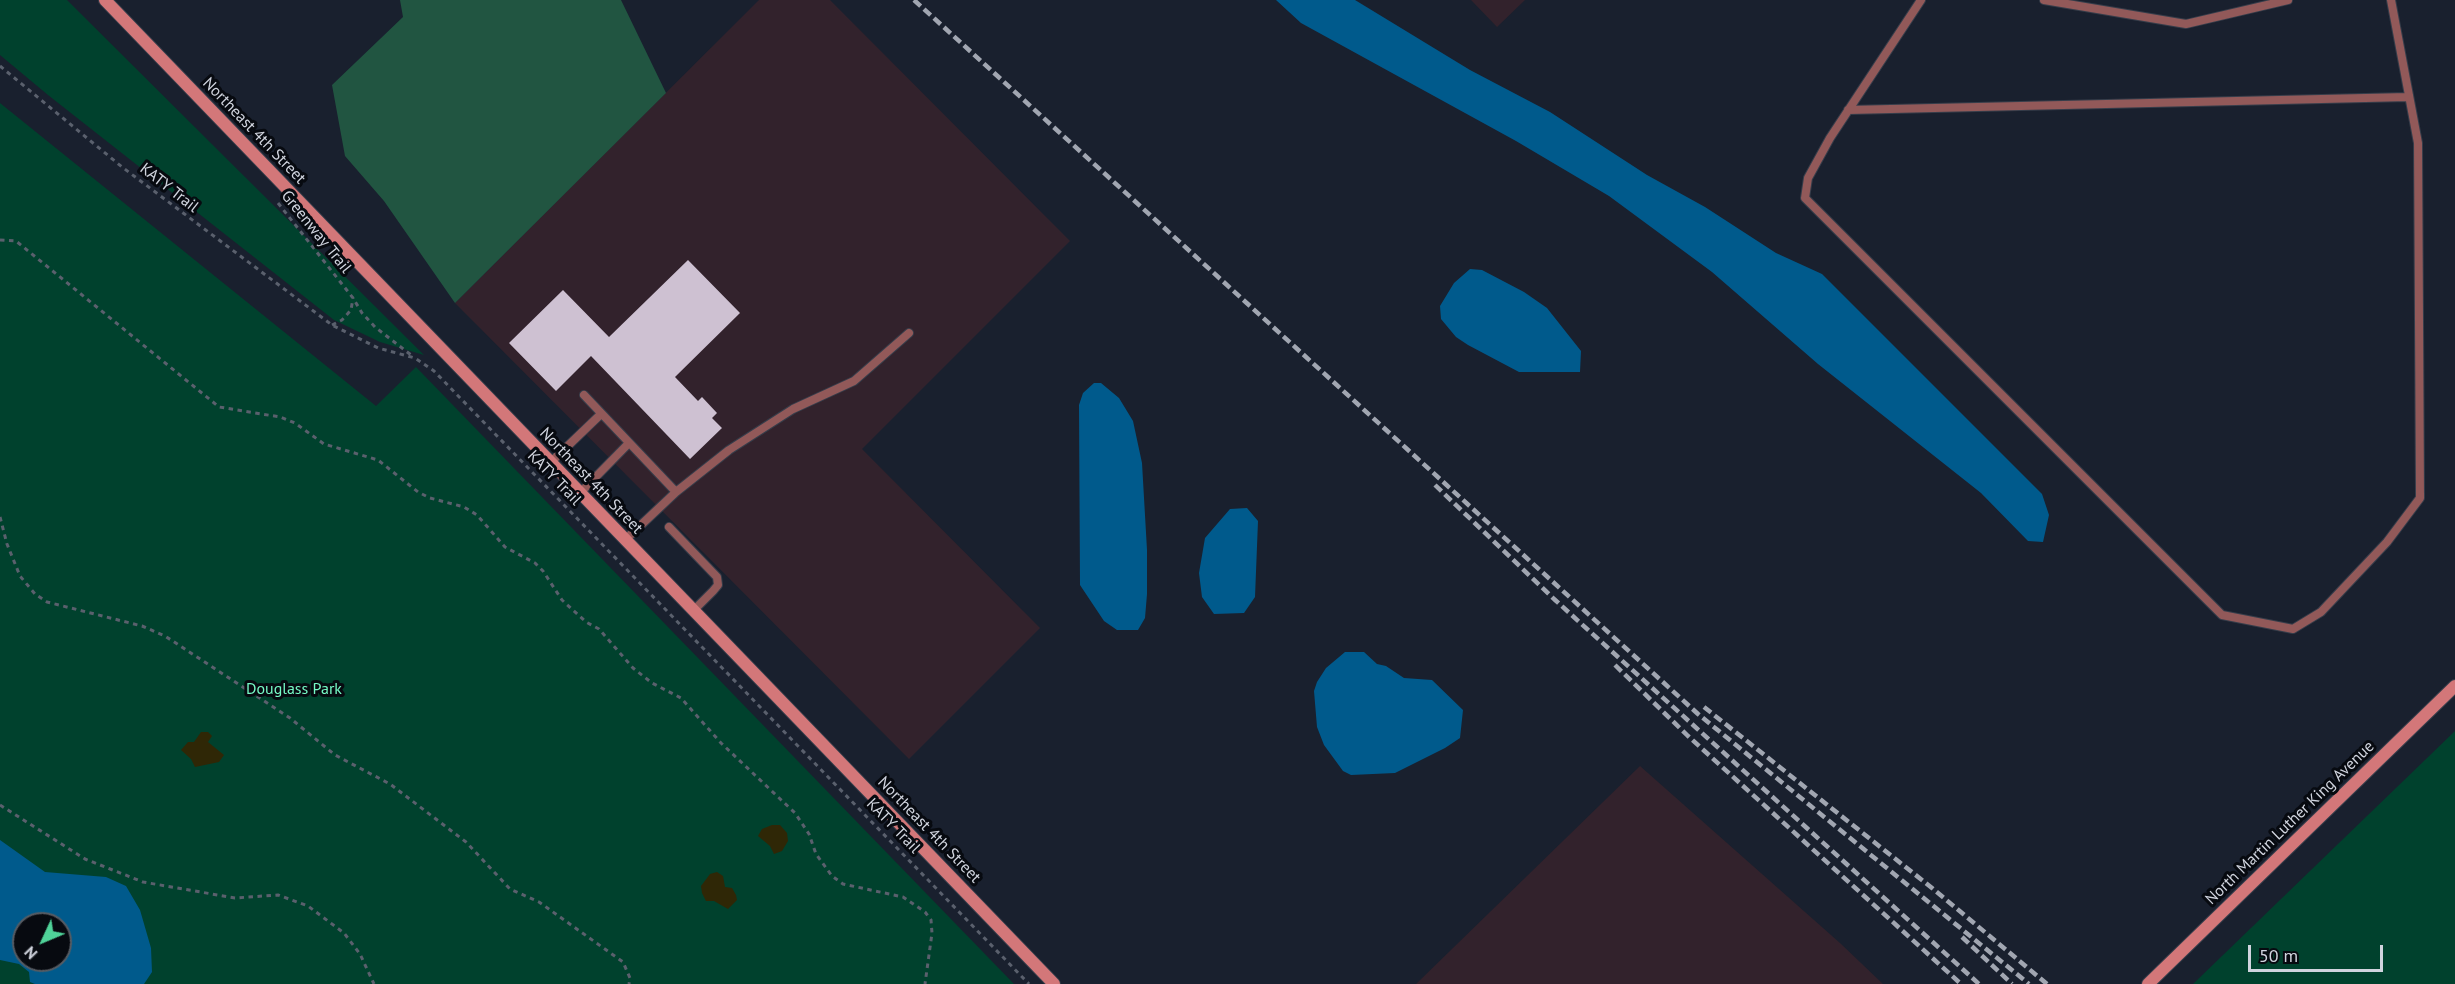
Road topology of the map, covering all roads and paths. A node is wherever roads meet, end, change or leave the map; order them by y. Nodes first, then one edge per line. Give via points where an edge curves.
1 (105, 0) edge
2 (1921, 0) edge
3 (2044, 0) edge
4 (2288, 0) edge
5 (2391, 0) edge
6 (0, 66) edge
7 (2408, 97) junction
8 (1848, 110) junction
9 (272, 196) dead end
10 (0, 240) edge
11 (353, 297) junction
12 (332, 325) junction
13 (909, 333) dead end
14 (415, 358) junction
15 (584, 395) dead end
16 (601, 414) junction
17 (629, 443) junction
18 (550, 463) junction
19 (676, 492) junction
20 (580, 493) junction
21 (0, 518) edge
22 (669, 527) dead end
23 (625, 540) junction
24 (693, 611) junction
25 (2455, 686) edge
26 (0, 805) edge
27 (374, 984) edge
28 (629, 984) edge
29 (925, 984) edge
30 (1029, 984) edge
31 (1054, 984) edge
32 (2148, 984) edge

1 - 18 street, Northeast 4th Street
2 - 8 lane
3 - 4 lane via 2186,24
5 - 7 lane
6 - 12 path, KATY Trail via 122,167
7 - 8 lane
7 - 8 lane via 2418,143 2420,498 2387,542 2321,612 2293,629 2222,615 1805,198 1808,178
9 - 11 path, Greenway Trail
10 - 29 path via 16,241 219,407 295,423 324,444 378,460 418,492 477,515 505,546 535,563 567,606 599,629 633,668 681,698 795,813 832,876 843,884 903,897 925,912 931,920 932,933
11 - 12 path, Greenway Trail via 351,310
11 - 14 path, Greenway Trail via 375,327
12 - 14 path, KATY Trail via 378,348
13 - 19 lane via 854,381 793,409 729,450
14 - 30 path, KATY Trail via 450,388
15 - 16 lane
16 - 17 lane
16 - 18 lane
17 - 19 lane
17 - 20 lane
18 - 20 street, Northeast 4th Street
19 - 23 lane
20 - 23 street, Northeast 4th Street
21 - 28 path via 20,576 35,594 47,602 142,626 165,636 280,712 335,755 390,784 481,856 510,890 539,902 623,962
22 - 24 lane via 717,578 714,591
23 - 24 street, Northeast 4th Street
24 - 31 street, Northeast 4th Street
25 - 32 street, North Martin Luther King Avenue
26 - 27 path via 85,859 143,882 235,898 278,895 308,906 344,933 360,954

